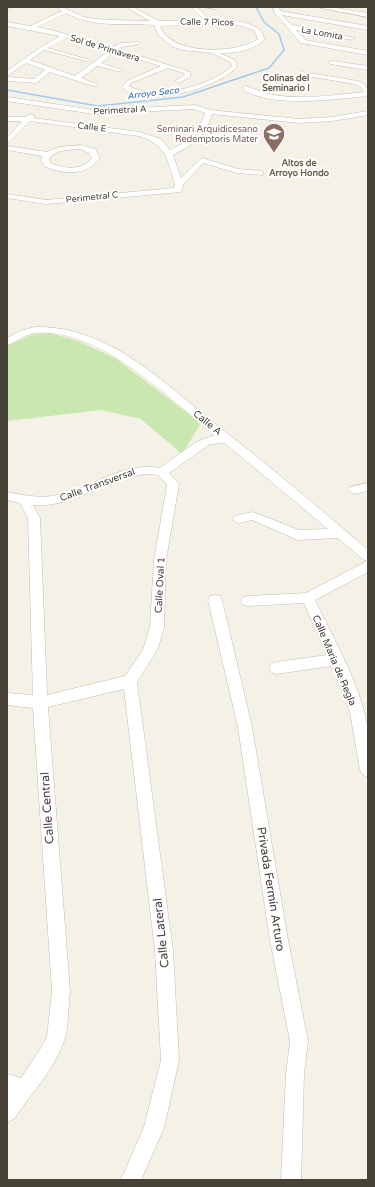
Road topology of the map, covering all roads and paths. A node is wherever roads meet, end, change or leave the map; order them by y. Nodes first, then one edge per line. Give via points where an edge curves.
1 (10, 7) edge
2 (60, 7) edge
3 (129, 7) edge
4 (194, 7) edge
5 (205, 7) edge
6 (216, 7) edge
7 (319, 7) edge
8 (7, 8) edge
9 (277, 10) edge
10 (66, 11) junction
11 (368, 15) edge
12 (208, 21) junction
13 (158, 23) junction
14 (7, 24) edge
15 (21, 26) junction
16 (291, 27) junction
17 (31, 28) junction
18 (368, 28) edge
19 (15, 31) dead end
20 (66, 36) junction
21 (352, 38) dead end
22 (137, 43) dead end
23 (205, 47) junction
24 (43, 48) junction
25 (106, 48) junction
26 (113, 51) junction
27 (368, 53) edge
28 (26, 61) junction
29 (88, 61) junction
30 (332, 63) dead end
31 (97, 64) junction
32 (168, 66) junction
33 (368, 68) edge
34 (49, 69) junction
35 (71, 71) junction
36 (120, 71) dead end
37 (7, 74) edge
38 (302, 74) dead end
39 (77, 78) junction
40 (7, 79) edge
41 (178, 81) dead end
42 (95, 85) dead end
43 (244, 88) dead end
44 (368, 94) edge
45 (7, 99) edge
46 (42, 104) junction
47 (209, 112) junction
48 (368, 113) edge
49 (7, 119) edge
50 (28, 119) junction
51 (7, 142) edge
52 (7, 148) edge
53 (48, 154) junction
54 (169, 154) junction
55 (238, 170) junction
56 (260, 173) dead end
57 (226, 177) dead end
58 (178, 187) junction
59 (7, 196) edge
60 (7, 342) edge
61 (228, 439) junction
62 (162, 472) junction
63 (368, 487) edge
64 (354, 490) dead end
65 (7, 496) edge
66 (52, 500) junction
67 (25, 501) junction
68 (34, 518) junction
69 (239, 520) dead end
70 (341, 533) junction
71 (368, 556) edge
72 (368, 566) edge
73 (308, 598) junction
74 (215, 600) dead end
75 (248, 601) dead end
76 (336, 660) junction
77 (276, 668) dead end
78 (130, 681) junction
79 (7, 699) edge
80 (40, 702) junction
81 (368, 770) edge
82 (15, 1086) edge
83 (7, 1112) edge
84 (131, 1180) edge
85 (291, 1180) edge

1 - 8 street
2 - 10 street, Calle 7 Picos
3 - 13 street
4 - 12 street
5 - 6 street
7 - 11 street
9 - 16 street
9 - 18 street
10 - 13 street, Calle 7 Picos via 90,20
10 - 17 street
12 - 13 street, Calle 7 Picos
12 - 23 street, Calle 7 Picos via 246,24 256,29 261,36 257,43 246,48
13 - 23 street via 160,34 175,45 183,48
14 - 15 street, Sol de Primavera
15 - 17 street, Sol de Primavera
15 - 19 street
16 - 21 street, La Lomita
16 - 27 street via 303,42
17 - 20 street, Sol de Primavera
20 - 24 street
20 - 25 street, Sol de Primavera
22 - 26 street via 121,44
23 - 32 street via 233,61 233,70 225,77 196,88 175,92 139,94 127,89 126,85 129,82
24 - 28 street
24 - 29 street
25 - 26 street, Sol de Primavera
25 - 29 street
26 - 31 street
26 - 32 street, Sol de Primavera
28 - 34 street
28 - 37 street
29 - 35 street
30 - 33 street
31 - 36 street
31 - 39 street
32 - 41 street, Sol de Primavera via 187,72 188,76
34 - 35 street
34 - 40 street via 36,81
35 - 39 street
38 - 44 street via 356,82 362,85
39 - 42 street
43 - 44 street via 279,98 308,99
45 - 46 street, Perimetral A
46 - 47 street, Perimetral A via 94,112 187,106
46 - 50 street
47 - 48 street, Perimetral A via 299,121
47 - 54 street via 199,137
49 - 50 street, Calle E
50 - 51 street
50 - 54 street, Calle E via 140,134 153,138
52 - 53 street
53 - 53 street via 59,148 81,147 92,151 96,158 86,167 63,170 47,164 45,160
54 - 58 street
55 - 56 street
55 - 57 street
55 - 58 street via 202,160
58 - 59 street, Perimetral C via 46,202
60 - 61 street, Calle A via 26,332 39,330 67,334 102,346 126,360
61 - 62 street via 212,439 204,443
61 - 70 street, Calle A
62 - 66 street, Calle Transversal via 142,468
62 - 78 street, Calle Oval 1 via 173,484 159,568 156,635 150,650
63 - 64 street
65 - 67 street, Calle Transversal
66 - 67 street, Calle Transversal
66 - 68 street
67 - 68 street
68 - 80 street, Calle Central
69 - 70 street via 253,516 302,536
70 - 71 street, Calle A
72 - 73 street
73 - 75 street
73 - 76 street, Calle María de Regla
74 - 85 street, Privada Fermín Arturo via 245,728 279,940 299,1041 295,1074
76 - 77 street
76 - 81 street, Calle María de Regla via 357,712
78 - 80 street
78 - 84 street, Calle Lateral via 164,951 170,1060 154,1128
79 - 80 street
80 - 82 street, Calle Central via 61,992 55,1039 36,1072
82 - 83 street, Calle Central

